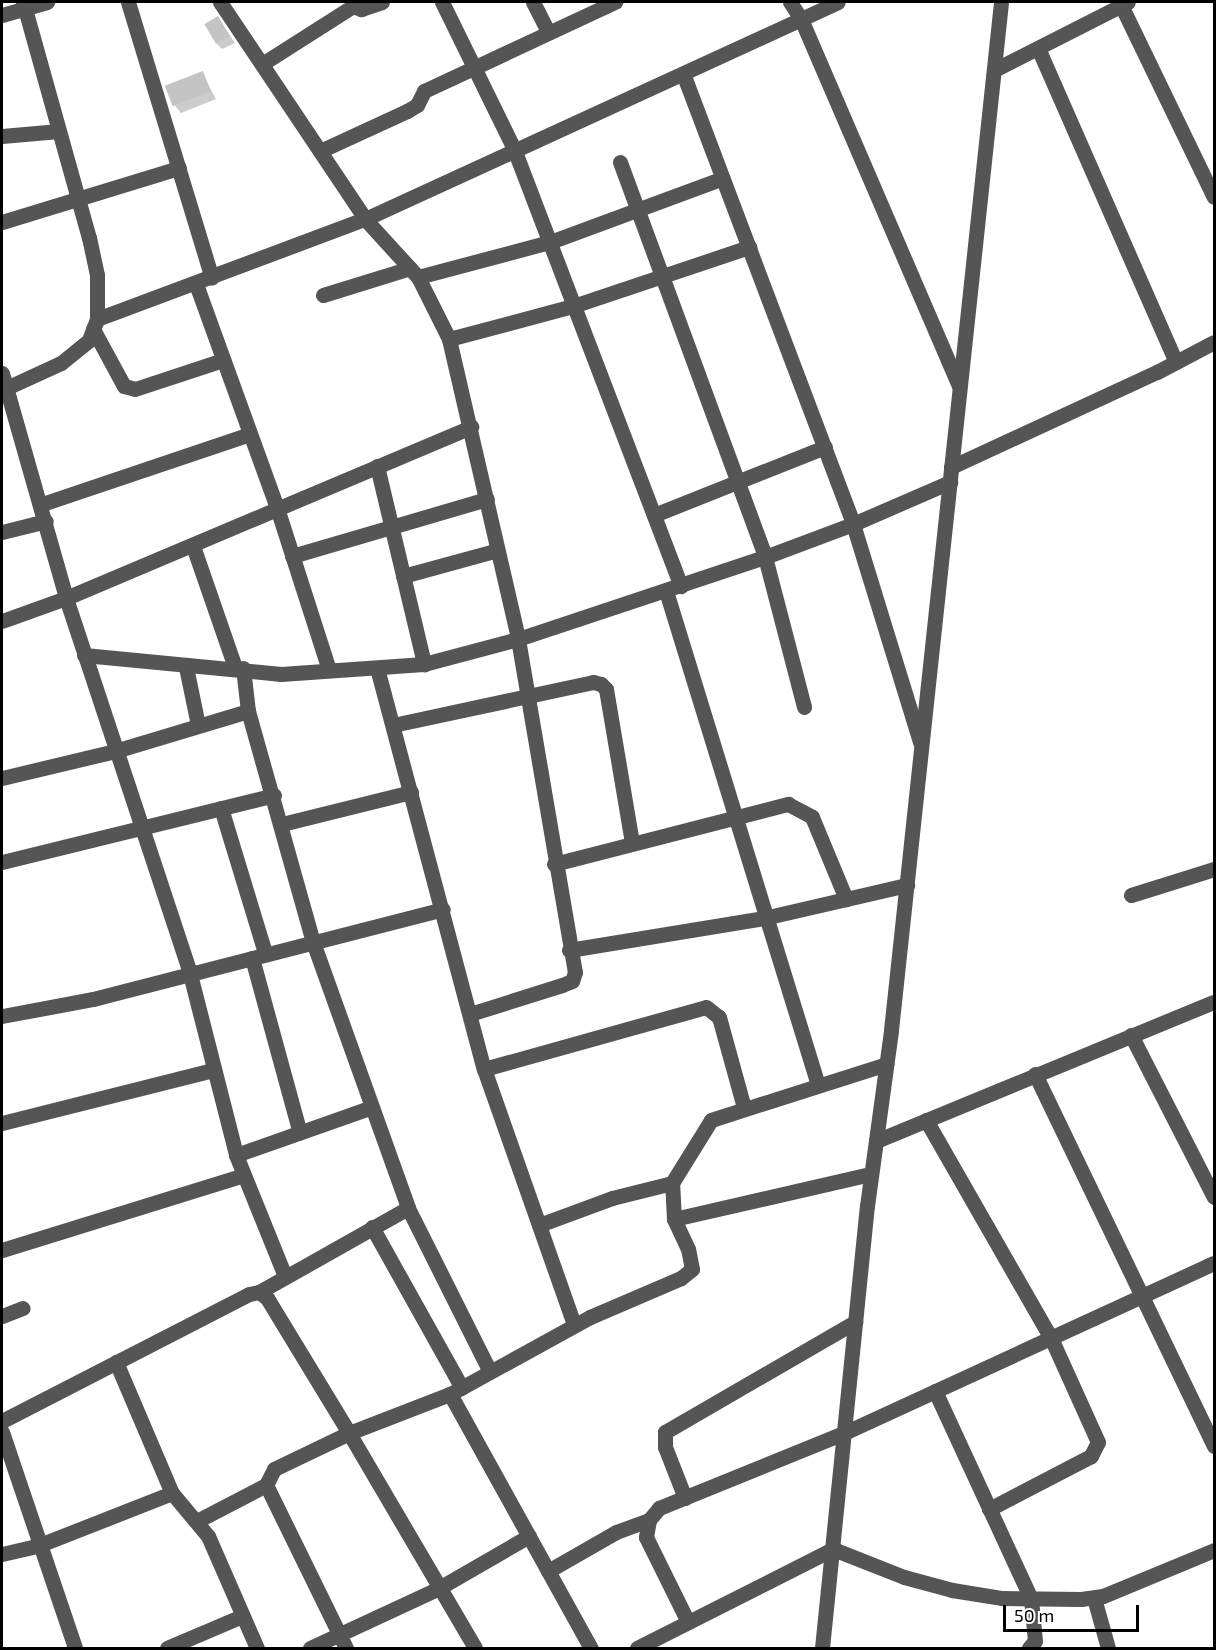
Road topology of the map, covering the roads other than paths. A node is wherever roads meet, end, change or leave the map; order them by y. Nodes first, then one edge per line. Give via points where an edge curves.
1 (47, 2) edge
2 (128, 2) edge
3 (220, 2) edge
4 (382, 2) edge
5 (442, 2) edge
6 (533, 2) edge
7 (615, 2) edge
8 (790, 2) edge
9 (838, 2) edge
10 (1001, 2) edge
11 (1125, 3) edge
12 (352, 4) edge
13 (25, 5) edge
14 (586, 8) edge
15 (2, 15) edge
16 (801, 19) junction
17 (548, 32) junction
18 (1038, 48) junction
19 (262, 64) junction
20 (474, 66) junction
21 (994, 70) junction
22 (684, 76) junction
23 (59, 131) junction
24 (2, 136) edge
25 (514, 149) junction
26 (320, 151) junction
27 (620, 162) dead end
28 (178, 168) junction
29 (723, 178) junction
30 (1215, 197) edge
31 (78, 200) junction
32 (638, 210) junction
33 (364, 219) junction
34 (2, 222) edge
35 (550, 242) junction
36 (749, 247) junction
37 (414, 273) junction
38 (662, 276) junction
39 (212, 278) junction
40 (196, 284) junction
41 (323, 295) dead end
42 (573, 306) junction
43 (95, 324) junction
44 (449, 339) junction
45 (1215, 342) edge
46 (223, 360) junction
47 (1176, 362) junction
48 (2, 373) edge
49 (960, 387) junction
50 (4, 390) edge
51 (471, 427) junction
52 (250, 434) junction
53 (825, 447) junction
54 (377, 466) junction
55 (951, 474) junction
56 (737, 481) junction
57 (487, 499) junction
58 (42, 504) junction
59 (277, 508) junction
60 (654, 515) junction
61 (46, 521) junction
62 (854, 524) junction
63 (392, 529) junction
64 (2, 532) edge
65 (193, 546) junction
66 (498, 550) junction
67 (292, 556) junction
68 (765, 557) junction
69 (403, 576) junction
70 (674, 588) junction
71 (66, 598) junction
72 (2, 621) edge
73 (518, 639) junction
74 (84, 655) junction
75 (424, 664) junction
76 (186, 667) junction
77 (239, 668) junction
78 (377, 668) junction
79 (329, 670) junction
80 (528, 698) junction
81 (804, 706) dead end
82 (248, 711) junction
83 (198, 724) junction
84 (393, 725) junction
85 (921, 748) junction
86 (115, 751) junction
87 (2, 778) edge
88 (411, 792) junction
89 (274, 795) junction
90 (221, 808) junction
91 (734, 816) junction
92 (282, 824) junction
93 (142, 829) junction
94 (632, 843) junction
95 (2, 862) edge
96 (554, 864) junction
97 (1215, 869) edge
98 (907, 885) junction
99 (1131, 895) dead end
100 (846, 899) junction
101 (443, 909) junction
102 (764, 918) junction
103 (313, 942) junction
104 (568, 950) junction
105 (259, 956) junction
106 (190, 974) junction
107 (1215, 1002) edge
108 (470, 1014) junction
109 (2, 1016) edge
110 (1131, 1035) junction
111 (886, 1064) junction
112 (484, 1069) junction
113 (213, 1070) junction
114 (1035, 1074) junction
115 (818, 1085) junction
116 (372, 1107) junction
117 (744, 1108) junction
118 (926, 1120) junction
119 (2, 1123) edge
120 (300, 1134) junction
121 (876, 1141) junction
122 (236, 1155) junction
123 (872, 1174) junction
124 (244, 1175) junction
125 (672, 1183) junction
126 (1215, 1197) edge
127 (408, 1208) junction
128 (674, 1219) junction
129 (539, 1225) junction
130 (372, 1227) junction
131 (2, 1250) edge
132 (1215, 1263) edge
133 (285, 1275) junction
134 (258, 1292) junction
135 (1140, 1297) junction
136 (23, 1308) dead end
137 (2, 1316) edge
138 (855, 1322) junction
139 (574, 1325) junction
140 (1051, 1338) junction
141 (116, 1362) junction
142 (490, 1372) junction
143 (456, 1391) junction
144 (935, 1391) junction
145 (2, 1421) edge
146 (2, 1432) edge
147 (349, 1433) junction
148 (844, 1433) junction
149 (1215, 1446) edge
150 (266, 1485) junction
151 (172, 1493) junction
152 (685, 1498) junction
153 (989, 1509) junction
154 (649, 1520) junction
155 (197, 1521) junction
156 (529, 1536) junction
157 (37, 1546) junction
158 (833, 1549) junction
159 (1215, 1550) edge
160 (2, 1554) edge
161 (548, 1571) junction
162 (439, 1588) junction
163 (1094, 1598) junction
164 (1030, 1599) junction
165 (242, 1616) junction
166 (688, 1622) junction
167 (343, 1642) edge
168 (75, 1648) edge
169 (167, 1648) edge
170 (257, 1648) edge
171 (310, 1648) edge
172 (475, 1648) edge
173 (591, 1648) edge
174 (636, 1648) edge
175 (822, 1648) edge
176 (1029, 1648) edge
177 (1108, 1648) edge

1 - 13 street
2 - 28 street
3 - 19 street
4 - 12 street via 361,9
5 - 20 street
6 - 17 street
7 - 14 street
8 - 16 street
9 - 16 street
10 - 21 street
11 - 18 street
11 - 30 street
12 - 19 street
13 - 15 street
13 - 23 street
14 - 17 street
16 - 22 street
16 - 49 street
17 - 20 street
18 - 21 street
18 - 47 street
19 - 26 street
20 - 25 street
20 - 26 street via 424,91 417,105 407,111
21 - 49 street
22 - 25 street
22 - 29 street
23 - 24 street
23 - 31 street
25 - 33 street
25 - 35 street
26 - 33 street
27 - 32 street
28 - 31 street
28 - 39 street
29 - 32 street
29 - 36 street
31 - 34 street
31 - 43 street via 97,275
32 - 35 street
32 - 38 street
33 - 37 street
33 - 39 street
35 - 37 street
35 - 42 street
36 - 38 street
36 - 53 street
37 - 41 street
37 - 44 street
38 - 42 street
38 - 56 street
39 - 40 street
40 - 43 street
40 - 46 street
42 - 44 street
42 - 60 street
43 - 46 street via 124,386 135,389
43 - 50 street via 89,340 61,363
44 - 51 street
45 - 47 street
46 - 52 street
47 - 55 street
48 - 50 street
49 - 55 street
50 - 58 street
51 - 54 street
51 - 57 street
52 - 58 street
52 - 59 street
53 - 56 street
53 - 62 street
54 - 59 street
54 - 63 street
55 - 62 street
55 - 85 street
56 - 60 street
56 - 68 street
57 - 63 street
57 - 66 street
58 - 61 street
59 - 65 street
59 - 67 street
60 - 70 street
61 - 64 street
61 - 71 street
62 - 68 street
62 - 85 street
63 - 67 street
63 - 69 street
65 - 71 street
65 - 77 street
66 - 69 street
66 - 73 street
67 - 79 street
68 - 70 street
68 - 81 street
69 - 75 street
70 - 73 street
70 - 91 street
71 - 72 street
71 - 74 street
73 - 75 street
73 - 80 street
74 - 76 street
74 - 86 street
75 - 78 street
76 - 77 street
76 - 83 street
77 - 79 street via 281,674
77 - 82 street
78 - 79 street
78 - 84 street
80 - 84 street
80 - 94 street via 593,682 606,689
80 - 96 street
82 - 83 street
82 - 89 street
83 - 86 street
84 - 88 street
85 - 98 street
86 - 87 street
86 - 93 street
88 - 92 street
88 - 101 street
89 - 90 street
89 - 92 street
90 - 93 street
90 - 105 street
91 - 94 street
91 - 100 street via 788,804 812,817
91 - 102 street
92 - 103 street
93 - 95 street
93 - 106 street
94 - 96 street
96 - 104 street
97 - 99 street
98 - 100 street
98 - 111 street
100 - 102 street
101 - 103 street
101 - 108 street
102 - 104 street
102 - 115 street
103 - 105 street
103 - 116 street
104 - 108 street via 575,972 572,981
105 - 106 street
105 - 120 street
106 - 109 street
106 - 113 street
107 - 110 street
108 - 112 street
110 - 114 street
110 - 126 street
111 - 115 street
111 - 121 street
112 - 117 street via 706,1007 719,1017
112 - 129 street
113 - 119 street
113 - 122 street
114 - 118 street
114 - 135 street
115 - 117 street
116 - 120 street
116 - 127 street
117 - 125 street via 711,1120
118 - 121 street
118 - 140 street
120 - 122 street
121 - 123 street
122 - 124 street
123 - 128 street
123 - 138 street
124 - 131 street
124 - 133 street
125 - 128 street
125 - 129 street via 612,1198
127 - 130 street
127 - 142 street
128 - 139 street via 688,1249 692,1269 681,1278
129 - 139 street
130 - 133 street
130 - 143 street
132 - 135 street
133 - 134 street
134 - 141 street
134 - 147 street via 267,1298
135 - 140 street
135 - 149 street
136 - 137 street
138 - 148 street
138 - 152 street via 665,1432 665,1447
139 - 142 street
140 - 144 street
140 - 153 street via 1095,1432 1097,1449 1091,1456
141 - 145 street
141 - 151 street
142 - 143 street
143 - 147 street
143 - 156 street
144 - 148 street
144 - 153 street
146 - 157 street
147 - 150 street via 274,1469
147 - 162 street
148 - 152 street
148 - 158 street
150 - 155 street
150 - 167 street
151 - 155 street
151 - 157 street
152 - 154 street via 659,1508
153 - 164 street
154 - 161 street via 616,1532
154 - 166 street via 646,1537
155 - 165 street
156 - 161 street
156 - 162 street
157 - 160 street
157 - 168 street
158 - 164 street via 904,1577 952,1590
158 - 166 street
158 - 175 street
159 - 163 street
161 - 173 street
162 - 167 street
162 - 172 street
163 - 164 street
163 - 177 street
164 - 176 street via 1035,1641
165 - 169 street
165 - 170 street
166 - 174 street
167 - 171 street

